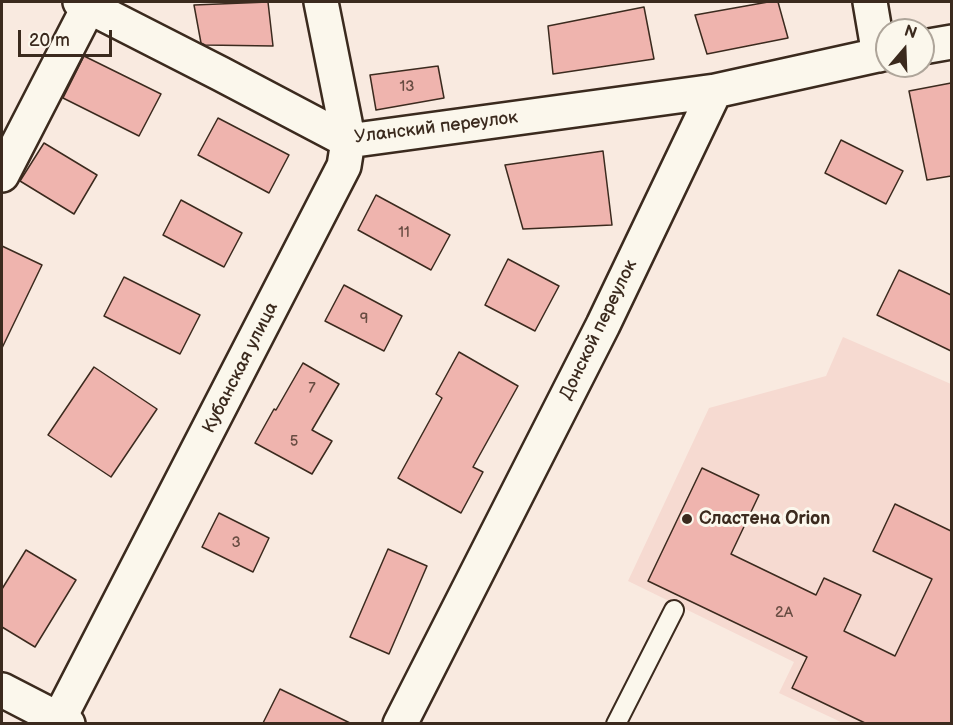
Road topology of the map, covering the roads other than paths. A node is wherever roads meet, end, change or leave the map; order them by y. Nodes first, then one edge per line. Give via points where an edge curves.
1 (321, 2) edge
2 (870, 2) edge
3 (84, 4) edge
4 (875, 22) edge
5 (951, 42) edge
6 (935, 45) edge
7 (875, 56) edge
8 (715, 91) junction
9 (348, 141) junction
10 (2, 175) edge
11 (674, 610) dead end
12 (2, 690) edge
13 (64, 721) edge
14 (400, 723) edge
15 (616, 723) edge

1 - 9 street, Кубанская улица
2 - 4 street
3 - 9 street, Уланский переулок
3 - 10 street
5 - 6 street
7 - 8 street
8 - 9 street, Уланский переулок
8 - 14 street, Донской переулок via 603,325
9 - 13 street, Кубанская улица via 341,174
11 - 15 lane
12 - 13 street

